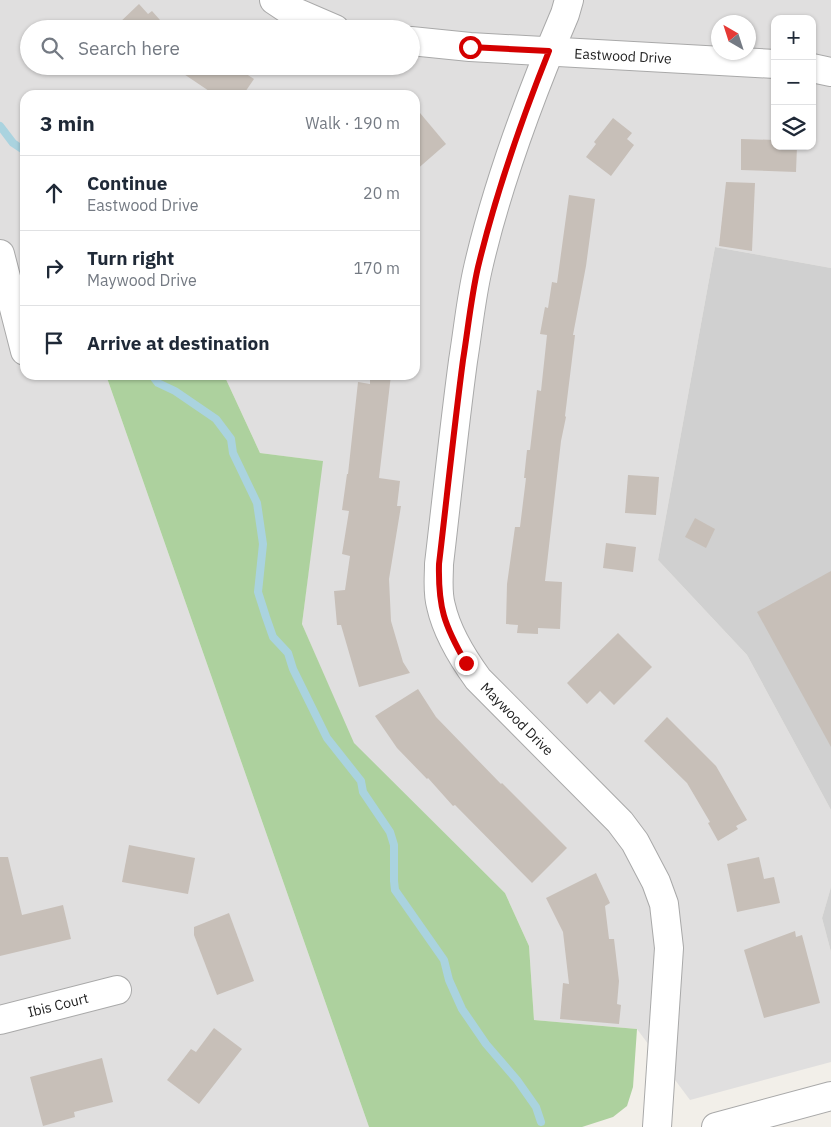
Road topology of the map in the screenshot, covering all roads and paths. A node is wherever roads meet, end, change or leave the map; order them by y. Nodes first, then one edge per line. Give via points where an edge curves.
1 (274, 0) edge
2 (568, 0) edge
3 (314, 20) edge
4 (420, 42) edge
5 (549, 51) junction
6 (771, 64) edge
7 (816, 69) edge
8 (831, 72) edge
9 (0, 254) edge
10 (14, 338) edge
11 (117, 990) dead end
12 (0, 1020) edge
13 (831, 1096) edge
14 (657, 1127) edge
15 (716, 1127) edge

1 - 3 street
2 - 5 street, Maywood Drive
4 - 5 street, Eastwood Drive
5 - 6 street, Eastwood Drive
5 - 14 street, Maywood Drive via 504,176 478,267 459,391 438,589 446,623 466,663 478,679 620,822 635,842 656,882 664,904 669,948
7 - 8 street
9 - 10 street
11 - 12 street, Ibis Court
13 - 15 street

